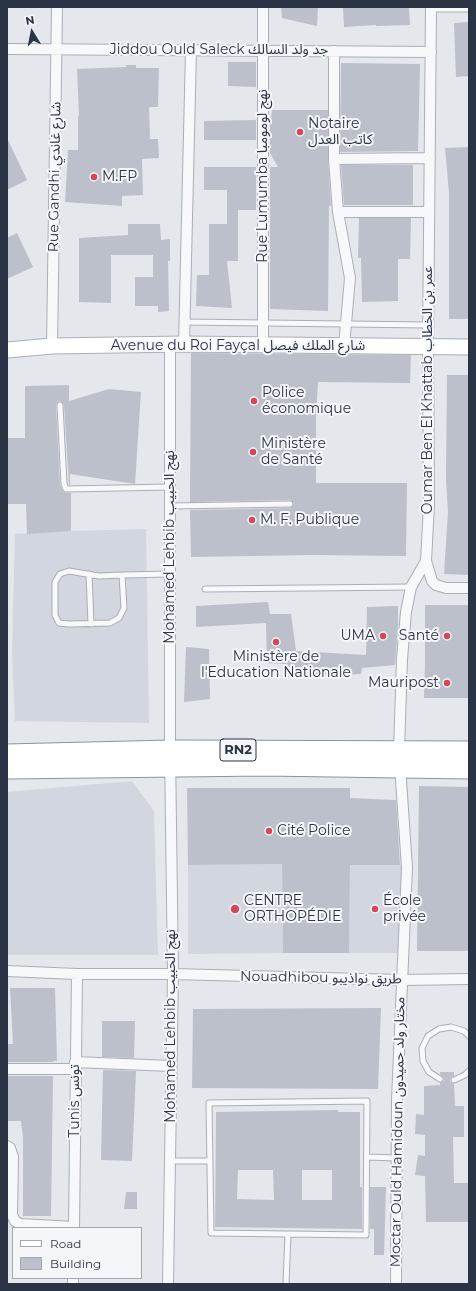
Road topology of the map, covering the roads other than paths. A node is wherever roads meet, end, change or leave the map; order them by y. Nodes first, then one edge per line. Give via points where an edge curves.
1 (57, 7) edge
2 (263, 7) edge
3 (431, 8) edge
4 (469, 9) edge
5 (7, 49) edge
6 (56, 49) junction
7 (191, 50) junction
8 (264, 51) junction
9 (334, 51) junction
10 (431, 52) junction
11 (430, 158) junction
12 (334, 159) junction
13 (338, 212) junction
14 (429, 212) junction
15 (184, 322) junction
16 (264, 322) junction
17 (346, 324) junction
18 (428, 325) junction
19 (177, 344) junction
20 (263, 344) junction
21 (52, 346) junction
22 (344, 346) junction
23 (428, 346) junction
24 (469, 347) edge
25 (7, 350) edge
26 (60, 405) dead end
27 (170, 487) junction
28 (290, 504) dead end
29 (170, 506) junction
30 (426, 561) junction
31 (89, 574) junction
32 (170, 574) junction
33 (122, 575) junction
34 (411, 587) junction
35 (469, 588) edge
36 (205, 589) dead end
37 (91, 624) junction
38 (469, 752) edge
39 (7, 754) edge
40 (170, 758) junction
41 (400, 760) junction
42 (7, 769) edge
43 (469, 769) edge
44 (7, 971) edge
45 (77, 974) junction
46 (173, 974) junction
47 (469, 979) edge
48 (401, 980) junction
49 (469, 1036) edge
50 (75, 1066) junction
51 (171, 1066) junction
52 (7, 1069) edge
53 (469, 1071) edge
54 (440, 1079) dead end
55 (454, 1080) dead end
56 (7, 1146) edge
57 (367, 1157) junction
58 (396, 1158) junction
59 (170, 1161) junction
60 (210, 1161) junction
61 (60, 1227) edge
62 (74, 1227) edge
63 (288, 1234) junction
64 (168, 1284) edge
65 (286, 1284) edge
66 (396, 1284) edge

1 - 6 street, Rue Gandhi شارع غاندي
2 - 8 street, Rue Lumumba نهج لومومبا
3 - 4 lane
3 - 10 street, Oumar Ben El Khattab عمر بن الخطاب
5 - 6 street, Jiddou Ould Saleck جد ولد السالك
6 - 7 street, Jiddou Ould Saleck جد ولد السالك
6 - 21 street, Rue Gandhi شارع غاندي
7 - 8 street, Jiddou Ould Saleck جد ولد السالك
7 - 15 street, Mohamed Lehbib نهج الحبيب
8 - 9 street, Jiddou Ould Saleck جد ولد السالك
8 - 16 street, Rue Lumumba نهج لومومبا
9 - 10 street, Jiddou Ould Saleck جد ولد السالك
9 - 12 street
10 - 11 street, Oumar Ben El Khattab عمر بن الخطاب
11 - 12 street
11 - 14 street, Oumar Ben El Khattab عمر بن الخطاب
12 - 13 street
13 - 14 street
13 - 17 street via 350,278
14 - 18 street, Oumar Ben El Khattab عمر بن الخطاب
15 - 16 lane
15 - 19 street, Mohamed Lehbib نهج الحبيب
16 - 17 lane
16 - 20 street, Rue Lumumba نهج لومومبا
17 - 18 lane
17 - 22 street
18 - 23 street, Oumar Ben El Khattab عمر بن الخطاب
19 - 20 street, Avenue du Roi Fayçal شارع الملك فيصل
19 - 21 street, Avenue du Roi Fayçal شارع الملك فيصل
19 - 27 street, Mohamed Lehbib نهج الحبيب
20 - 22 street, Avenue du Roi Fayçal شارع الملك فيصل
21 - 25 street, Avenue du Roi Fayçal شارع الملك فيصل
22 - 23 street, Avenue du Roi Fayçal شارع الملك فيصل
23 - 24 street, Avenue du Roi Fayçal شارع الملك فيصل
23 - 30 street, Oumar Ben El Khattab عمر بن الخطاب via 429,505
26 - 27 lane via 66,489
27 - 29 street, Mohamed Lehbib نهج الحبيب
28 - 29 lane
29 - 32 street, Mohamed Lehbib نهج الحبيب
30 - 34 street, Oumar Ben El Khattab عمر بن الخطاب
30 - 35 street via 432,581 436,585 446,588
31 - 33 lane
31 - 37 lane
31 - 37 lane via 69,571 60,574 55,582 55,615 59,623
32 - 33 lane
32 - 40 street, Mohamed Lehbib نهج الحبيب
33 - 37 lane via 124,608 119,618 110,623
34 - 36 lane
34 - 41 street, Oumar Ben El Khattab عمر بن الخطاب via 404,632
38 - 41 highway, RN2
39 - 40 highway, RN2
40 - 41 highway, RN2 via 264,749
40 - 42 highway, RN2
40 - 46 street, Mohamed Lehbib نهج الحبيب
41 - 43 highway, RN2
41 - 48 street, Moctar Ould Hamidoun مختار ولد حميدون via 407,868
44 - 45 street, Nouadhibou طريق نواذيبو
45 - 46 street, Nouadhibou طريق نواذيبو
45 - 50 street, Tunis تونس
46 - 48 street, Nouadhibou طريق نواذيبو
46 - 51 street, Mohamed Lehbib نهج الحبيب
47 - 48 street, Nouadhibou طريق نواذيبو
48 - 58 street, Moctar Ould Hamidoun مختار ولد حميدون
49 - 54 lane via 464,1031 451,1027 439,1028 428,1036 422,1048 423,1061 429,1072
50 - 51 street
50 - 52 street
50 - 62 street, Tunis تونس
51 - 59 street, Mohamed Lehbib نهج الحبيب
53 - 55 lane
56 - 61 street via 13,1157 14,1221 20,1224
57 - 58 lane
57 - 60 lane via 367,1101 210,1103
57 - 63 lane via 366,1235
58 - 66 street, Moctar Ould Hamidoun مختار ولد حميدون
59 - 60 lane
59 - 64 street, Mohamed Lehbib نهج الحبيب
60 - 63 lane via 211,1233
63 - 65 lane

